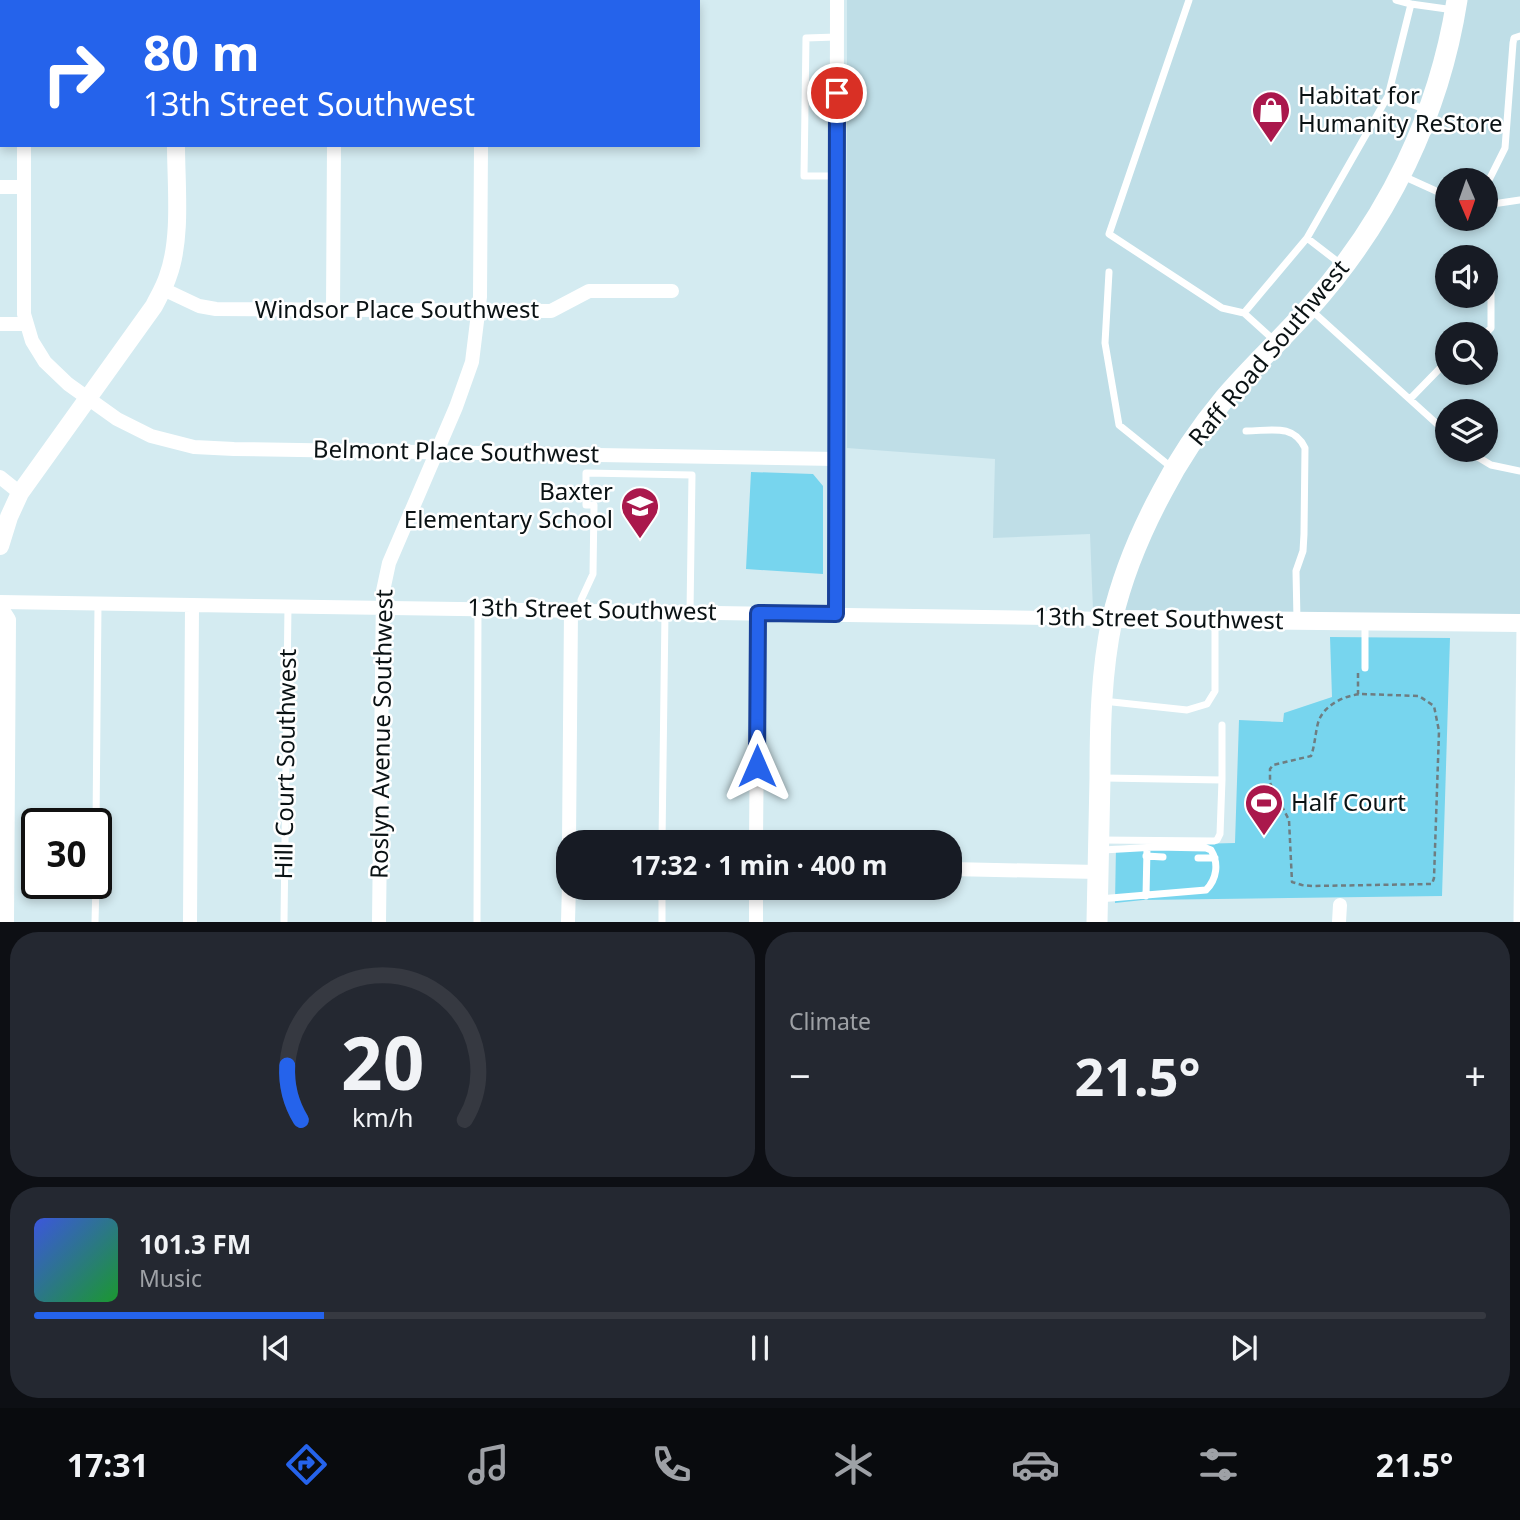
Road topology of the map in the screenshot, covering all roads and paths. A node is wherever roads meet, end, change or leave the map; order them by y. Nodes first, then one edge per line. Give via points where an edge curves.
1 (837, 0) edge
2 (1189, 0) edge
3 (1396, 0) edge
4 (1411, 4) junction
5 (1456, 5) edge
6 (1520, 36) edge
7 (837, 37) junction
8 (1388, 96) junction
9 (1429, 111) junction
10 (24, 147) edge
11 (176, 147) edge
12 (334, 147) edge
13 (481, 147) edge
14 (1495, 168) edge
15 (1401, 175) junction
16 (837, 177) junction
17 (0, 187) edge
18 (23, 187) junction
19 (1435, 191) edge
20 (1520, 200) edge
21 (1498, 203) edge
22 (1307, 238) junction
23 (1344, 266) junction
24 (1109, 272) dead end
25 (163, 289) junction
26 (672, 291) dead end
27 (1309, 308) junction
28 (333, 310) junction
29 (479, 311) junction
30 (1244, 313) junction
31 (0, 324) edge
32 (26, 324) junction
33 (1277, 342) junction
34 (1435, 373) edge
35 (88, 398) junction
36 (1410, 399) junction
37 (1435, 422) edge
38 (1246, 431) dead end
39 (435, 452) junction
40 (836, 459) junction
41 (1485, 462) edge
42 (1174, 469) junction
43 (1520, 471) edge
44 (0, 477) edge
45 (20, 493) junction
46 (0, 546) edge
47 (0, 602) edge
48 (98, 604) junction
49 (192, 606) junction
50 (288, 606) junction
51 (382, 607) junction
52 (478, 608) junction
53 (0, 609) edge
54 (576, 610) junction
55 (665, 612) junction
56 (690, 613) junction
57 (758, 613) junction
58 (836, 614) junction
59 (1113, 618) junction
60 (1215, 620) junction
61 (1297, 621) junction
62 (1365, 622) junction
63 (1520, 623) edge
64 (1361, 668) joint
65 (1358, 694) junction
66 (1102, 701) junction
67 (1222, 725) dead end
68 (1100, 778) junction
69 (1222, 780) junction
70 (96, 808) edge
71 (569, 830) edge
72 (663, 830) edge
73 (757, 830) edge
74 (1099, 845) junction
75 (1146, 853) junction
76 (1163, 857) dead end
77 (1198, 858) dead end
78 (1215, 858) junction
79 (962, 869) edge
80 (1098, 872) junction
81 (1146, 896) junction
82 (96, 899) edge
83 (1098, 899) junction
84 (569, 900) edge
85 (662, 900) edge
86 (756, 900) edge
87 (1340, 905) dead end
88 (5, 922) edge
89 (95, 922) edge
90 (190, 922) edge
91 (284, 922) edge
92 (379, 922) edge
93 (477, 922) edge
94 (568, 922) edge
95 (662, 922) edge
96 (756, 922) edge
97 (1097, 922) edge
98 (1339, 922) edge
99 (1517, 922) edge

1 - 7 street
2 - 30 lane via 1109,234 1222,308
3 - 4 lane
4 - 5 lane
4 - 8 lane
5 - 9 main road, Raff Road Southwest
6 - 14 lane via 1513,43 1505,148
7 - 16 street
7 - 16 lane via 806,38 804,176
8 - 9 lane
8 - 22 lane
9 - 15 main road, Raff Road Southwest
10 - 18 street
11 - 25 street via 174,257
12 - 28 street
13 - 29 street, Roslyn Avenue Southwest
15 - 19 lane
15 - 23 main road, Raff Road Southwest
16 - 40 street
17 - 18 street
18 - 32 street
20 - 21 lane
22 - 23 lane
22 - 30 lane
23 - 27 main road, Raff Road Southwest
24 - 42 lane via 1105,343 1119,425
25 - 28 street, Windsor Place Southwest via 216,309
25 - 35 street
26 - 29 street, Windsor Place Southwest via 589,291 551,310
27 - 33 main road, Raff Road Southwest
27 - 36 lane
28 - 29 street, Windsor Place Southwest
29 - 39 street, Roslyn Avenue Southwest via 466,380
30 - 33 lane
31 - 32 street
32 - 35 street, Belmont Place Southwest via 45,362
33 - 42 main road, Raff Road Southwest via 1217,407
34 - 36 lane
35 - 39 street, Belmont Place Southwest via 151,436 194,447
35 - 45 street
36 - 37 lane
38 - 61 lane via 1290,430 1305,448
39 - 40 street, Belmont Place Southwest
39 - 51 street, Roslyn Avenue Southwest via 389,563
40 - 58 street
41 - 43 lane
42 - 59 main road, Raff Road Southwest via 1138,545
44 - 45 street
45 - 46 street
47 - 48 street, 13th Street Southwest
48 - 49 street, 13th Street Southwest
48 - 70 lane
49 - 50 street, 13th Street Southwest
49 - 90 street
50 - 51 street, 13th Street Southwest
50 - 91 lane, Hill Court Southwest
51 - 52 street, 13th Street Southwest
51 - 92 street, Roslyn Avenue Southwest
52 - 54 street, 13th Street Southwest
52 - 93 lane
53 - 88 street via 6,620
54 - 55 street, 13th Street Southwest
54 - 56 lane via 593,574 594,505 586,505 586,473 692,475
54 - 71 street
55 - 56 street, 13th Street Southwest
55 - 72 lane
56 - 57 street, 13th Street Southwest
57 - 58 street, 13th Street Southwest
57 - 73 street
58 - 59 street, 13th Street Southwest
59 - 60 street, 13th Street Southwest
59 - 66 main road, Raff Road Southwest
60 - 61 street, 13th Street Southwest
60 - 66 lane via 1215,691 1207,704 1187,710
61 - 62 street, 13th Street Southwest
62 - 63 street, 13th Street Southwest
62 - 64 lane
63 - 99 lane
64 - 65 path
65 - 65 path via 1419,696 1434,706 1439,731 1432,884 1302,886 1292,882 1289,820 1270,783 1270,769 1311,756 1319,720 1327,708
66 - 68 main road, Raff Road Southwest
67 - 69 lane
68 - 69 lane
68 - 74 main road, Raff Road Southwest
69 - 74 lane via 1217,840
74 - 75 lane
74 - 80 main road, Raff Road Southwest
75 - 76 lane
75 - 78 lane via 1156,847 1206,848
75 - 81 lane
77 - 78 lane
78 - 81 lane via 1216,873 1206,890
79 - 80 street
80 - 83 main road, Raff Road Southwest
81 - 83 lane
82 - 89 lane
83 - 97 main road, Raff Road Southwest
84 - 94 street
85 - 95 lane
86 - 96 street
87 - 98 street

